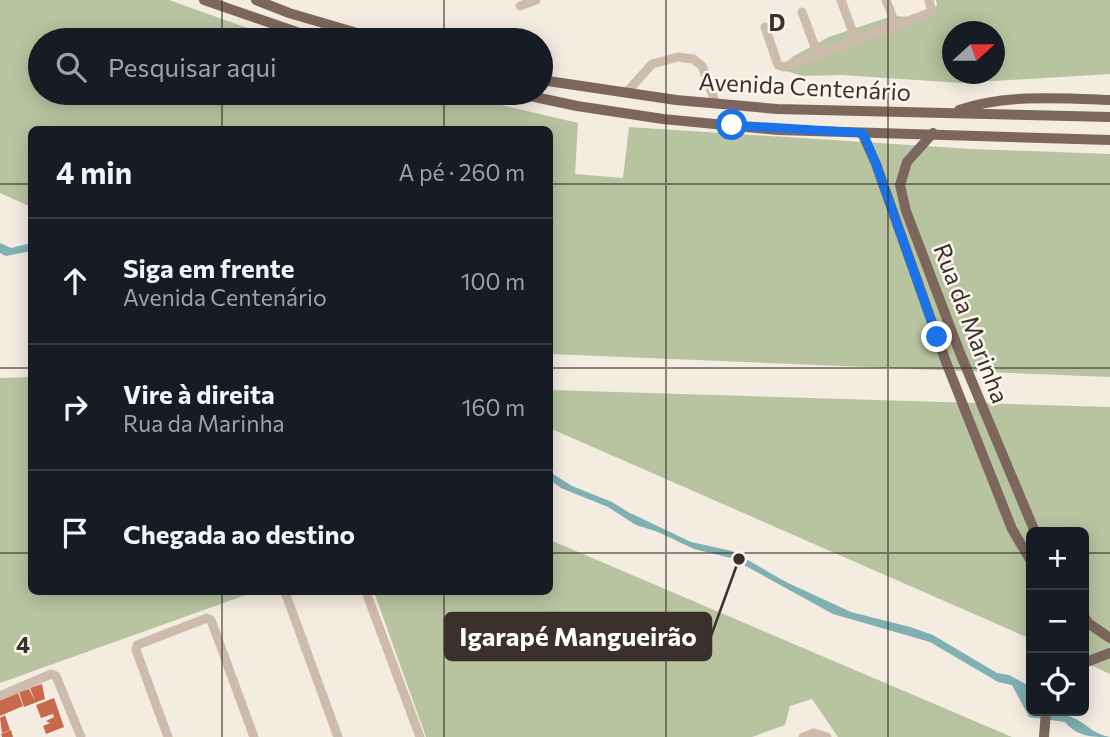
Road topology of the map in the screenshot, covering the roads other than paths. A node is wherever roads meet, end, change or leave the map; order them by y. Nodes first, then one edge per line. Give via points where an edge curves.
1 (204, 0) edge
2 (256, 0) edge
3 (536, 0) edge
4 (841, 0) edge
5 (886, 0) edge
6 (929, 0) edge
7 (520, 6) dead end
8 (802, 12) dead end
9 (896, 26) junction
10 (765, 27) dead end
11 (285, 28) edge
12 (340, 28) edge
13 (856, 41) junction
14 (818, 55) junction
15 (553, 82) edge
16 (626, 93) junction
17 (1110, 100) edge
18 (553, 101) edge
19 (716, 104) junction
20 (950, 114) junction
21 (1110, 117) edge
22 (863, 133) junction
23 (933, 133) junction
24 (1110, 140) edge
25 (1033, 527) edge
26 (1026, 553) edge
27 (286, 595) edge
28 (367, 595) edge
29 (1089, 624) edge
30 (1110, 638) edge
31 (1110, 653) edge
32 (1089, 661) edge
33 (0, 696) edge
34 (1045, 716) edge
35 (80, 737) edge
36 (167, 737) edge
37 (254, 737) edge
38 (338, 737) edge
39 (420, 737) edge
40 (803, 737) edge
41 (827, 737) edge
42 (1044, 737) edge

1 - 11 main road
2 - 12 main road
3 - 7 street
4 - 13 street
5 - 9 street
6 - 9 street via 932,12
8 - 14 street
9 - 13 street
10 - 14 street via 780,67
13 - 14 street
15 - 16 main road, Avenida Centenário
16 - 19 main road, Avenida Centenário
16 - 19 street via 652,64 678,57 702,66
17 - 20 main road via 1025,99
18 - 22 main road, Avenida Centenário via 663,119
19 - 20 main road, Avenida Centenário
20 - 21 main road, Avenida Centenário
22 - 23 main road, Avenida Centenário
22 - 26 main road, Rua da Marinha via 946,362 1012,529
23 - 24 main road, Avenida Centenário
23 - 25 main road, Rua da Marinha via 908,162 900,185 905,211
27 - 38 street
28 - 39 street
29 - 30 main road
31 - 32 main road
33 - 35 street via 51,674 56,676
34 - 42 main road
36 - 37 street via 136,650 140,643 203,618 211,620
40 - 41 street via 814,733

